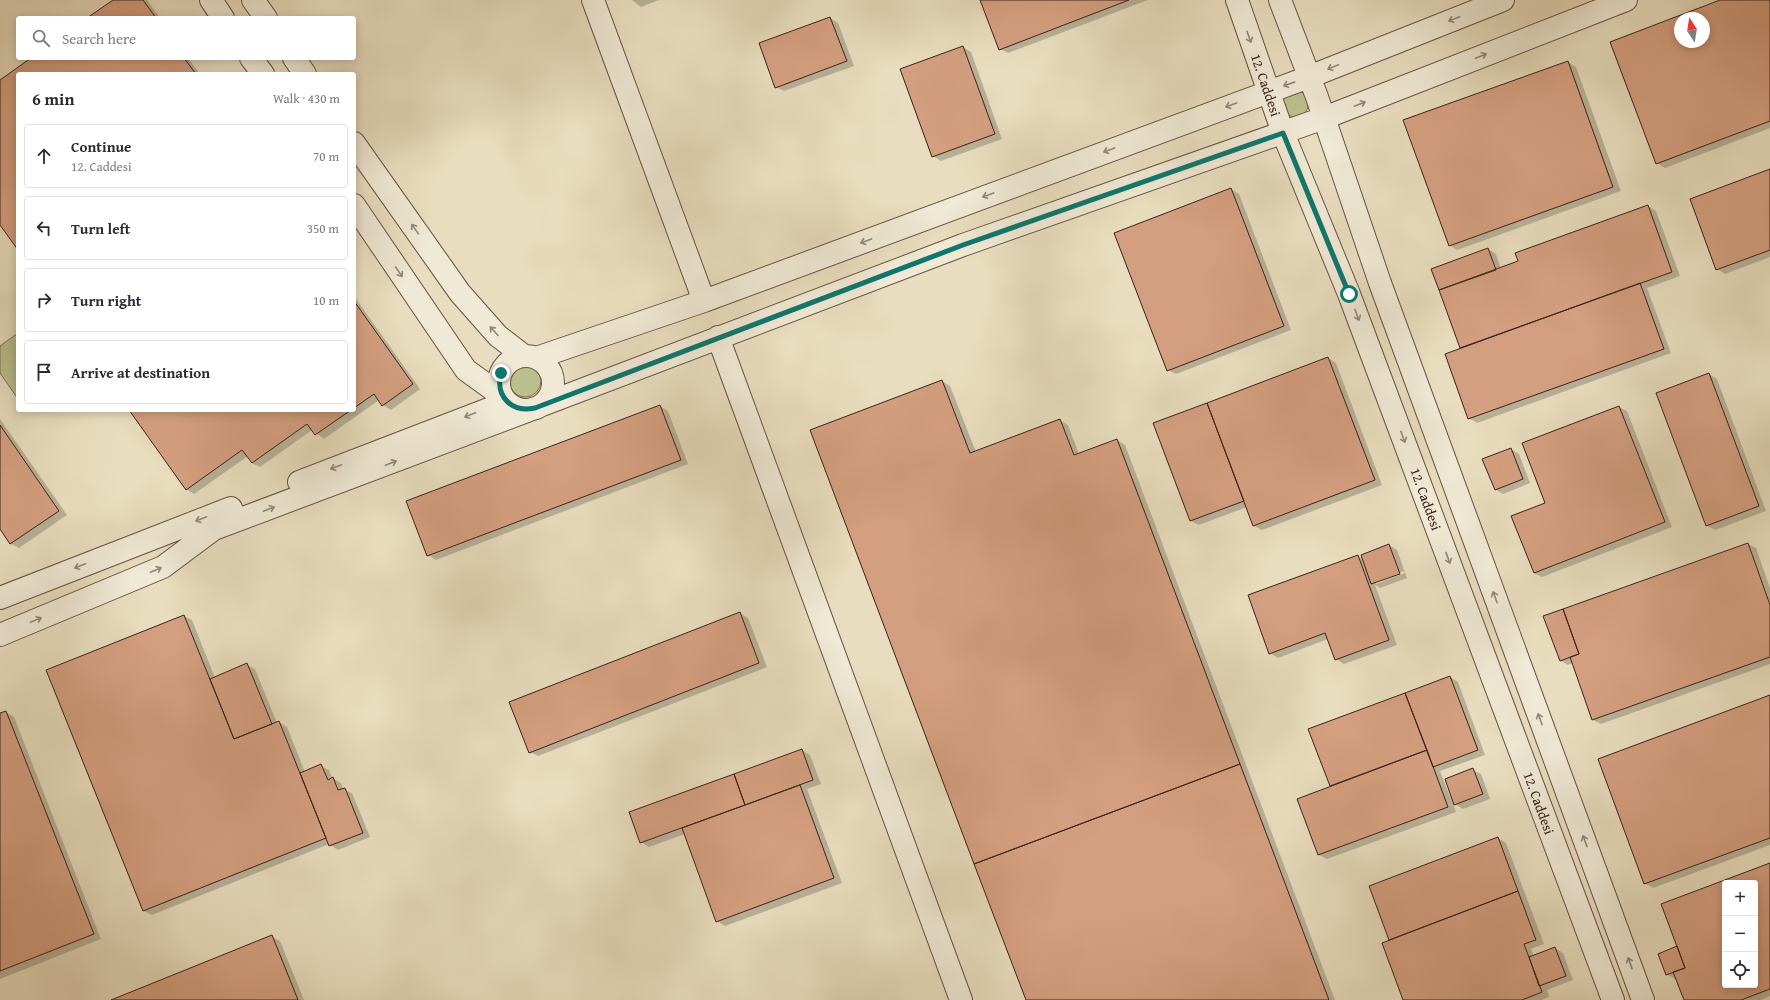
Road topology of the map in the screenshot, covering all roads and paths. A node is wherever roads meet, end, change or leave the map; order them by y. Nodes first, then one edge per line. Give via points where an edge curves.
1 (211, 0) edge
2 (253, 0) edge
3 (593, 0) edge
4 (1237, 0) edge
5 (1280, 0) edge
6 (1503, 0) edge
7 (1626, 0) edge
8 (222, 16) edge
9 (265, 16) edge
10 (252, 60) edge
11 (295, 60) edge
12 (262, 72) edge
13 (304, 72) edge
14 (1309, 77) junction
15 (1268, 91) junction
16 (1324, 118) junction
17 (1283, 133) junction
18 (356, 146) edge
19 (356, 208) edge
20 (704, 301) junction
21 (718, 337) junction
22 (530, 357) junction
23 (504, 399) junction
24 (539, 407) junction
25 (0, 598) edge
26 (0, 635) edge
27 (961, 1000) edge
28 (1613, 1000) edge
29 (1643, 1000) edge

1 - 8 street
2 - 9 street
3 - 20 street
4 -> 15 street, 12. Caddesi
5 - 14 street
6 -> 14 street
16 -> 7 street
10 - 12 street
11 - 13 street
14 -> 15 street
14 - 16 street
15 - 17 street, 12. Caddesi
15 -> 20 street
16 - 17 street
29 -> 16 street via 1380,283
17 - 21 street via 963,245
17 -> 28 street, 12. Caddesi via 1349,294
22 -> 18 street via 498,336 460,293
19 -> 23 street via 466,370
20 - 22 street
21 - 24 street
21 - 27 street
22 - 23 street via 510,361 504,367 499,381
22 - 24 street via 545,364 553,378 551,393
23 - 24 street via 511,406 520,409
23 -> 25 street
26 -> 24 street via 163,567 214,529

